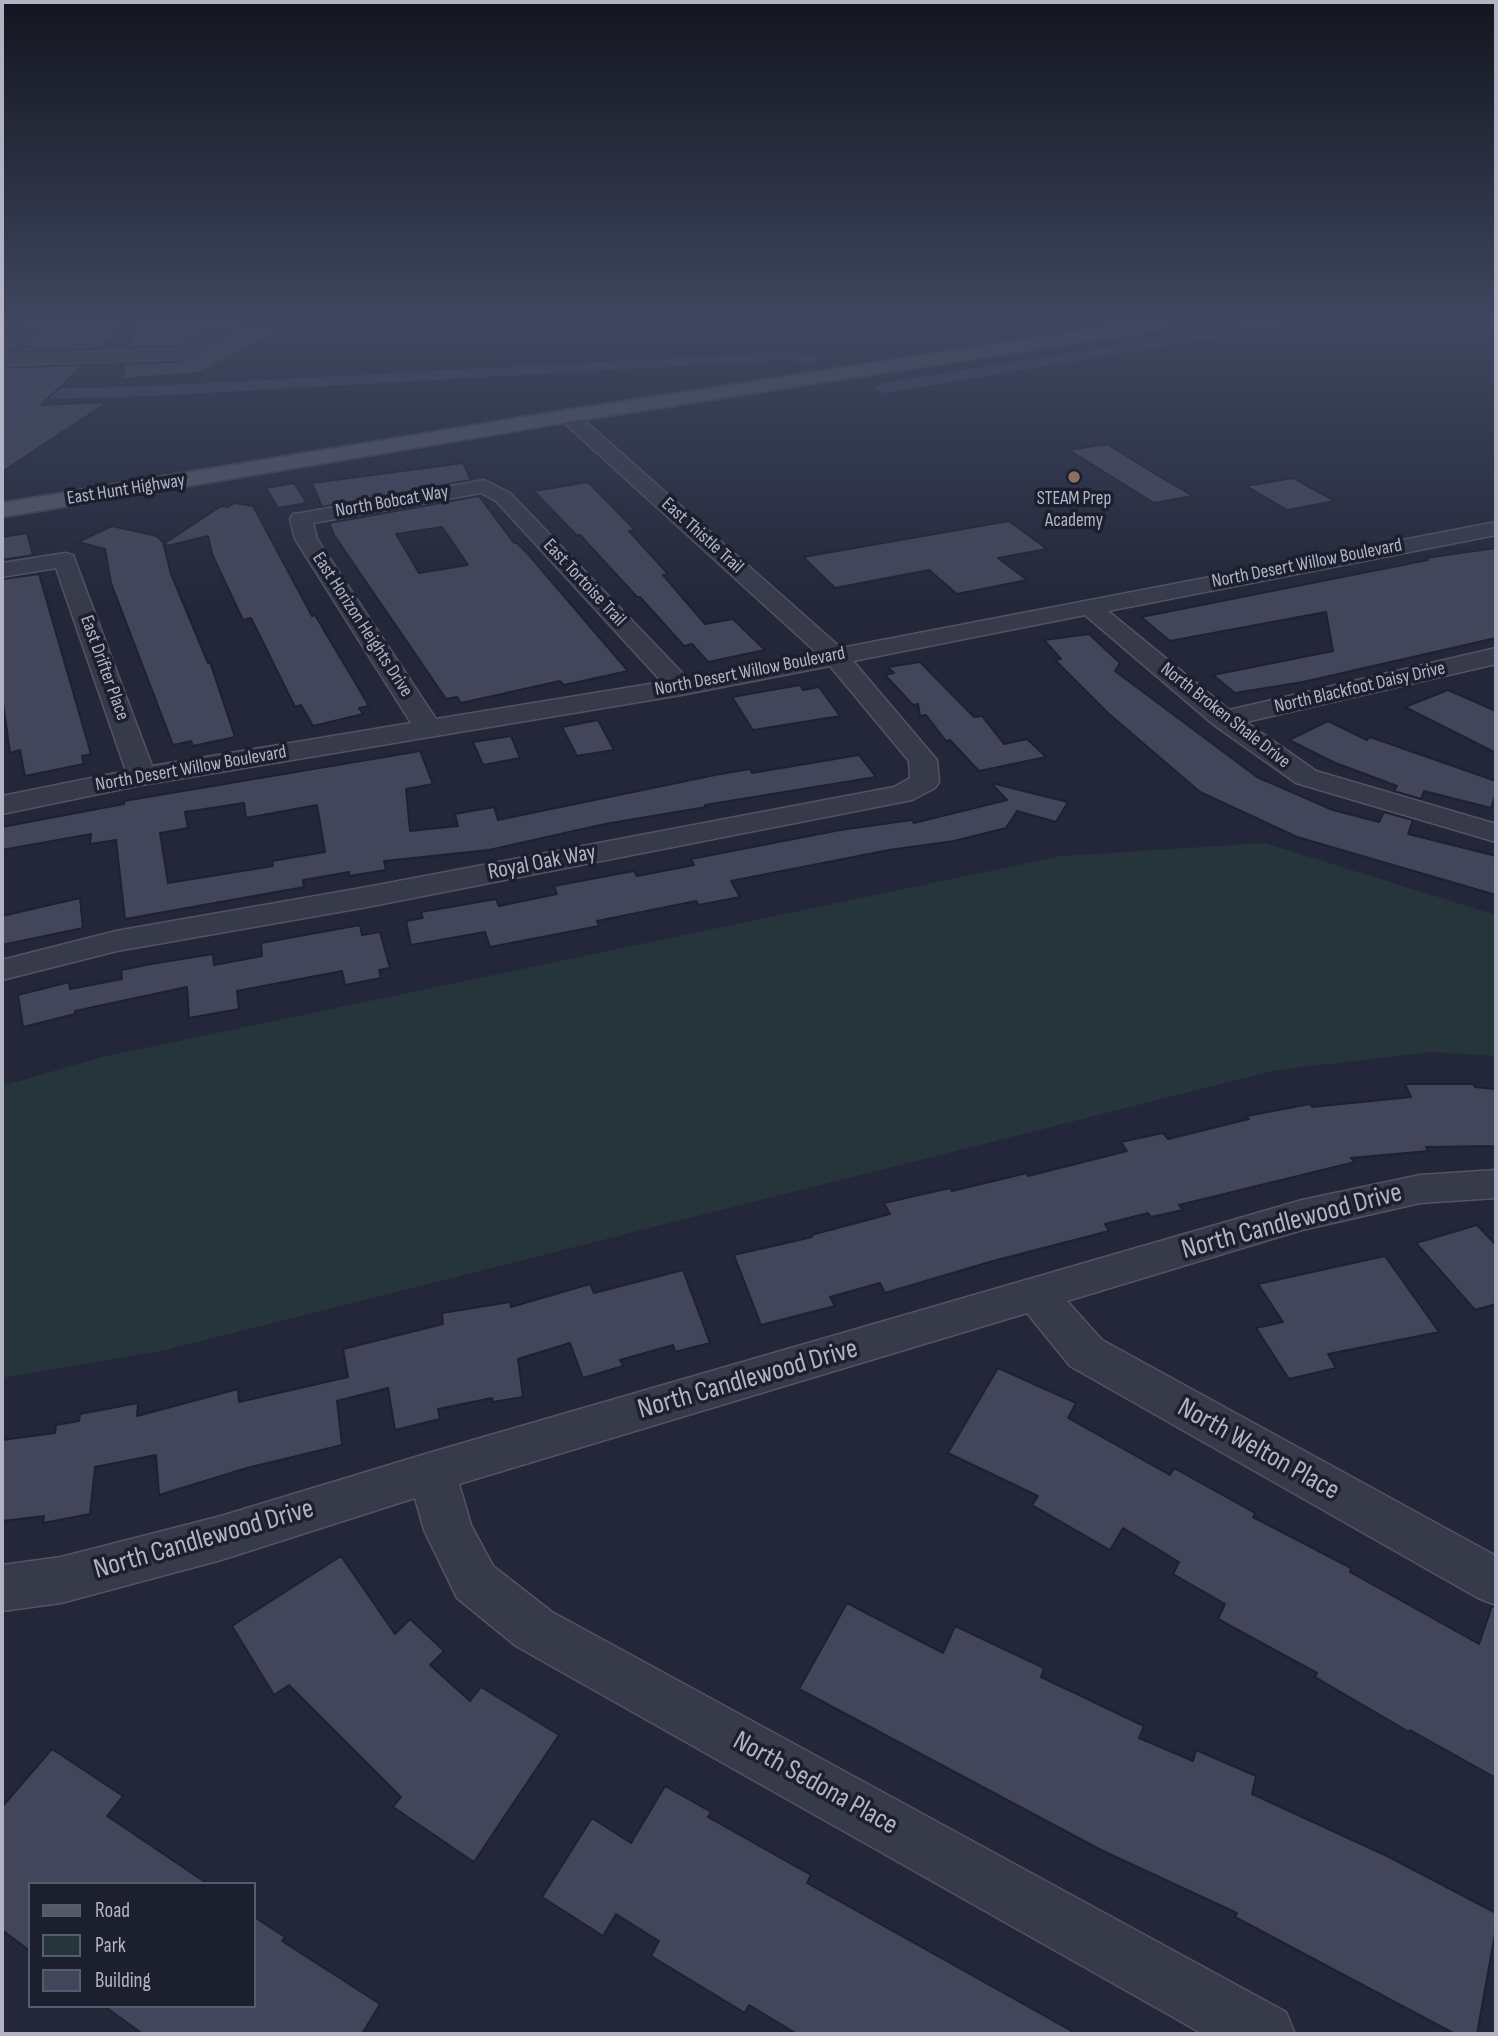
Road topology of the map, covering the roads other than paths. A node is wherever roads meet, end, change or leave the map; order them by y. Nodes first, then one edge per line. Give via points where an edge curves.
1 (550, 419) edge
2 (571, 419) edge
3 (484, 486) joint
4 (2, 510) edge
5 (301, 519) joint
6 (1496, 528) edge
7 (2, 570) edge
8 (1089, 607) junction
9 (835, 656) junction
10 (1489, 664) edge
11 (681, 687) junction
12 (1224, 719) junction
13 (428, 728) junction
14 (142, 776) junction
15 (2, 805) edge
16 (1496, 833) edge
17 (2, 970) edge
18 (1496, 1184) edge
19 (1037, 1295) junction
20 (432, 1472) junction
21 (1496, 1582) edge
22 (2, 1588) edge
23 (1264, 2034) edge

1 - 4 main road, East Hunt Highway
2 - 9 street, East Thistle Trail
3 - 5 street, North Bobcat Way
3 - 11 street, East Tortoise Trail via 503,497
5 - 13 street, East Horizon Heights Drive via 306,539
6 - 8 street, North Desert Willow Boulevard
7 - 14 street, East Drifter Place via 65,560
8 - 9 street, North Desert Willow Boulevard
8 - 12 street, North Broken Shale Drive
9 - 11 street, North Desert Willow Boulevard
9 - 17 street, Royal Oak Way via 923,760 925,782 902,794 116,941
10 - 12 street, North Blackfoot Daisy Drive
11 - 13 street, North Desert Willow Boulevard
12 - 16 street, North Broken Shale Drive via 1306,777
13 - 14 street, North Desert Willow Boulevard
14 - 15 street, North Desert Willow Boulevard
18 - 19 street, North Candlewood Drive via 1420,1189 1302,1215
19 - 20 street, North Candlewood Drive
19 - 21 street, North Welton Place via 1086,1353
20 - 22 street, North Candlewood Drive via 221,1538 61,1580
20 - 23 street, North Sedona Place via 448,1530 475,1582 534,1629

